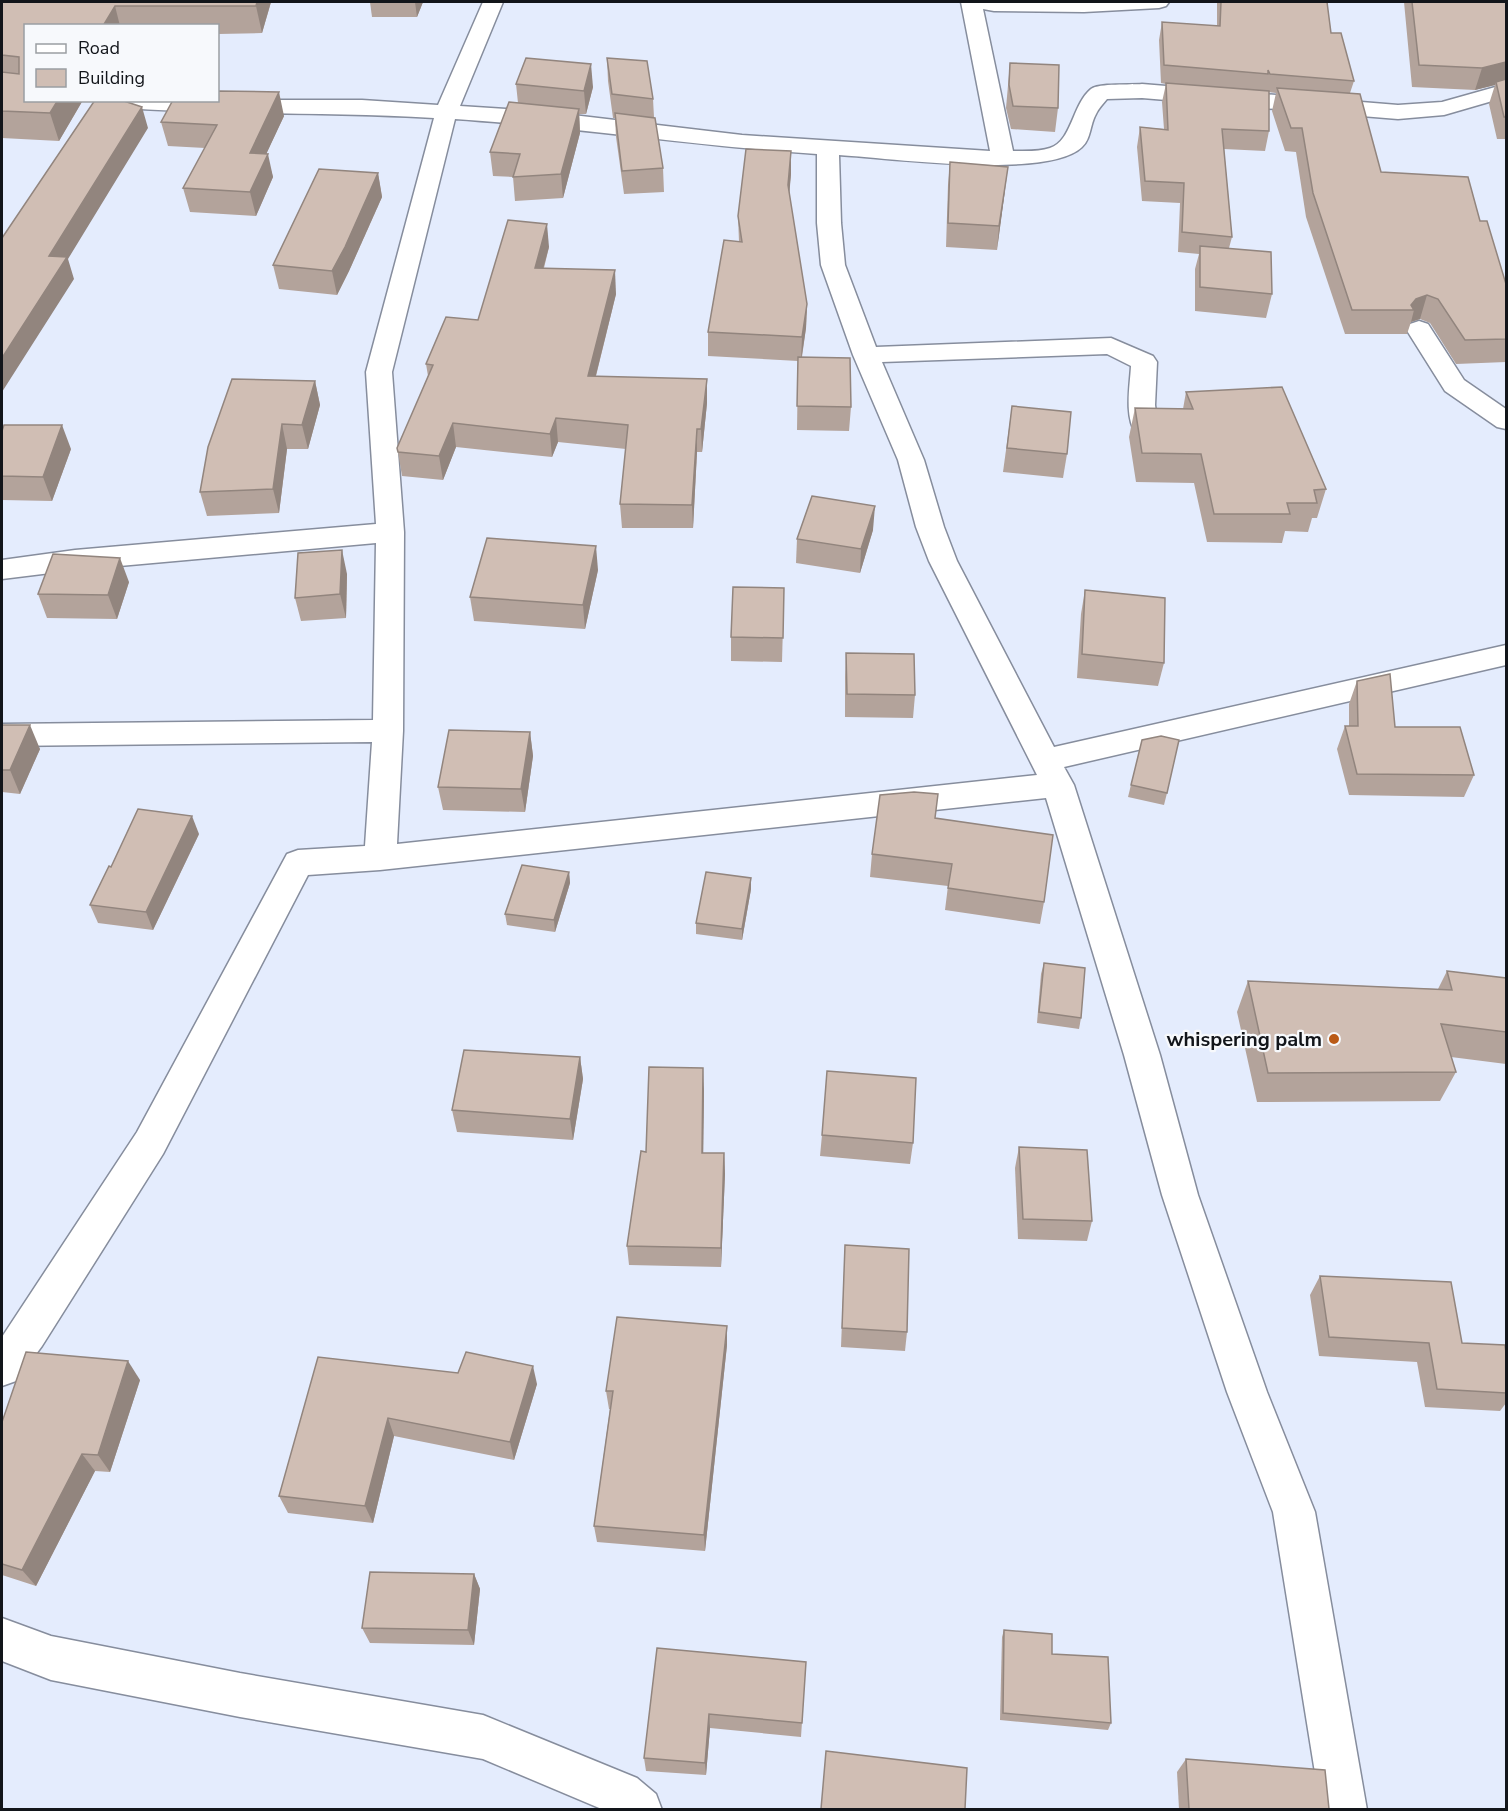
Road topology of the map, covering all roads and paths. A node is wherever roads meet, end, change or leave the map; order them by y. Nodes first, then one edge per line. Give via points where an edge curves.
1 (492, 2) edge
2 (971, 2) edge
3 (979, 2) edge
4 (1159, 2) edge
5 (1506, 90) edge
6 (134, 102) edge
7 (446, 113) junction
8 (828, 148) junction
9 (1003, 159) junction
10 (1419, 329) dead end
11 (866, 355) junction
12 (1506, 421) edge
13 (1145, 428) edge
14 (390, 532) junction
15 (2, 569) edge
16 (1506, 655) edge
17 (388, 731) junction
18 (2, 735) edge
19 (1052, 772) junction
20 (380, 858) junction
21 (2, 1368) edge
22 (2, 1640) edge
23 (640, 1809) edge
24 (1344, 1809) edge

1 - 7 street
2 - 9 street
3 - 4 street via 1084,6
5 - 9 street via 1444,108 1398,112 1142,91 1100,93 1084,114 1075,142 1061,152
6 - 7 street via 179,106 362,107
7 - 8 street via 539,118
7 - 14 street via 379,372
8 - 9 street
8 - 11 street via 833,265
10 - 12 street via 1454,385
11 - 13 street via 1111,346 1144,362
11 - 19 street via 911,460 943,561
14 - 15 street
14 - 17 street
16 - 19 street
17 - 18 street
17 - 20 street
19 - 20 street
19 - 24 street via 1142,1055 1180,1195 1247,1392 1294,1512
20 - 21 street via 298,862 150,1143
22 - 23 street via 62,1661 483,1737 621,1794

